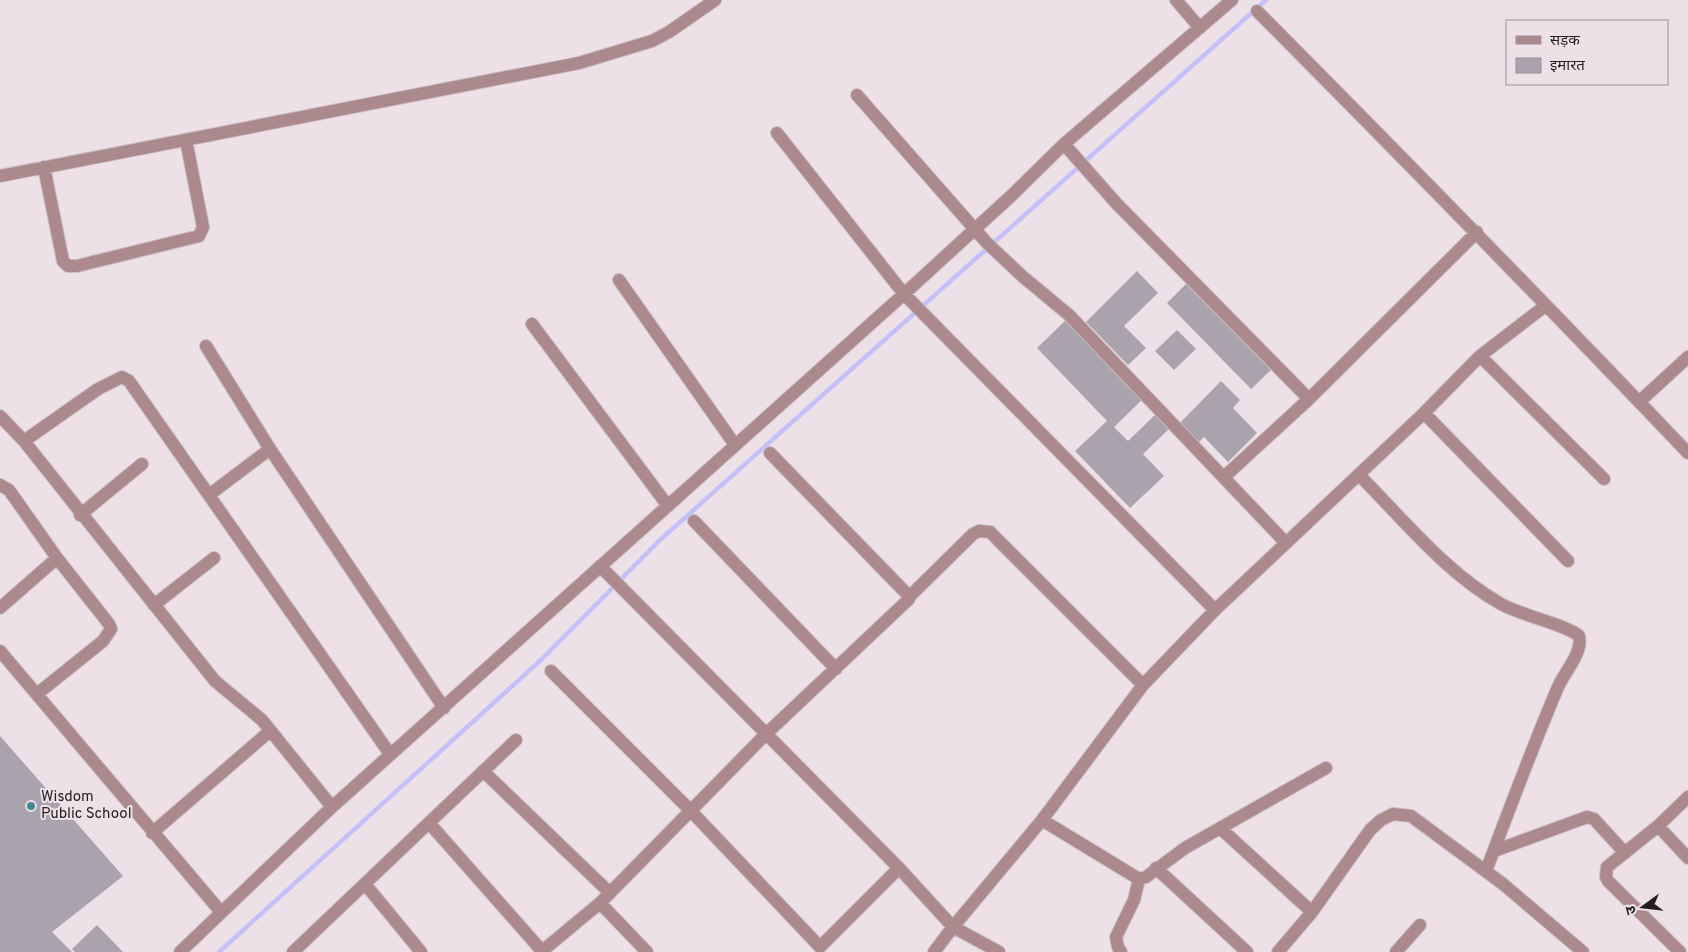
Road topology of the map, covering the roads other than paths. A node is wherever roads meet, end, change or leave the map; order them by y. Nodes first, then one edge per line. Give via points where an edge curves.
1 (715, 0) edge
2 (1176, 0) edge
3 (1232, 0) edge
4 (1257, 11) dead end
5 (1200, 28) junction
6 (857, 95) dead end
7 (778, 133) dead end
8 (186, 140) junction
9 (1064, 144) junction
10 (44, 167) junction
11 (0, 176) edge
12 (974, 230) junction
13 (1477, 232) junction
14 (619, 280) dead end
15 (912, 302) junction
16 (1545, 306) junction
17 (532, 324) dead end
18 (206, 346) dead end
19 (1480, 356) junction
20 (1688, 357) edge
21 (1308, 399) junction
22 (1639, 402) junction
23 (1424, 414) junction
24 (0, 416) edge
25 (24, 441) junction
26 (736, 445) junction
27 (270, 449) junction
28 (1688, 452) edge
29 (770, 453) dead end
30 (142, 464) dead end
31 (1359, 475) junction
32 (1224, 477) junction
33 (1604, 479) dead end
34 (0, 485) edge
35 (208, 495) junction
36 (668, 506) junction
37 (80, 515) junction
38 (694, 521) dead end
39 (1286, 543) junction
40 (57, 558) junction
41 (214, 558) dead end
42 (1568, 561) dead end
43 (604, 570) junction
44 (909, 596) junction
45 (154, 605) junction
46 (0, 608) edge
47 (1215, 610) junction
48 (0, 652) edge
49 (836, 669) junction
50 (551, 671) dead end
51 (1143, 685) junction
52 (37, 694) junction
53 (444, 708) junction
54 (270, 731) junction
55 (765, 735) junction
56 (516, 740) dead end
57 (390, 754) junction
58 (1326, 768) dead end
59 (483, 771) junction
60 (1688, 797) edge
61 (332, 807) junction
62 (690, 810) junction
63 (1042, 820) junction
64 (430, 824) junction
65 (1658, 826) junction
66 (1220, 828) junction
67 (152, 833) junction
68 (1494, 851) junction
69 (1625, 853) junction
70 (1688, 858) edge
71 (899, 868) junction
72 (1156, 868) junction
73 (1486, 872) junction
74 (1139, 879) junction
75 (365, 884) junction
76 (609, 892) junction
77 (600, 903) junction
78 (220, 912) junction
79 (1312, 912) junction
80 (1420, 924) dead end
81 (953, 927) junction
82 (822, 950) edge
83 (417, 951) edge
84 (180, 952) edge
85 (293, 952) edge
86 (542, 952) edge
87 (647, 952) edge
88 (934, 952) edge
89 (999, 952) edge
90 (1121, 952) edge
91 (1247, 952) edge
92 (1278, 952) edge
93 (1396, 952) edge
94 (1583, 952) edge
95 (1680, 952) edge

1 - 8 street via 652,41 579,63
2 - 5 street
3 - 5 street
4 - 13 street
5 - 9 street
6 - 12 street
7 - 15 street
8 - 10 street
8 - 10 street via 203,228 199,236 77,266 68,266 63,261
9 - 12 street
9 - 21 street via 1083,168
10 - 11 street
12 - 15 street
12 - 32 street via 1069,315
13 - 16 street
13 - 21 street
14 - 26 street
15 - 26 street
15 - 47 street
16 - 19 street
16 - 22 street
17 - 36 street
18 - 27 street
19 - 23 street
19 - 33 street
20 - 22 street
21 - 32 street
22 - 28 street
23 - 31 street
23 - 42 street
24 - 25 street
25 - 35 street via 98,389 122,377 129,380
25 - 37 street
26 - 36 street
27 - 35 street
27 - 53 street
29 - 44 street
30 - 37 street
31 - 39 street
31 - 68 street via 1445,561 1480,591 1520,614 1579,636 1580,648 1563,676 1536,737
32 - 39 street
34 - 40 street via 9,490
35 - 57 street
36 - 43 street
37 - 45 street
38 - 49 street
39 - 47 street
40 - 46 street
40 - 52 street via 111,629 103,641
41 - 45 street
43 - 53 street
43 - 55 street
44 - 49 street via 908,602
44 - 51 street via 973,534 990,532
45 - 54 street via 215,681 253,711
47 - 51 street
48 - 52 street
49 - 55 street
50 - 62 street
51 - 63 street
52 - 67 street
53 - 57 street
54 - 61 street
54 - 67 street
55 - 62 street
55 - 71 street
56 - 59 street
57 - 61 street
58 - 66 street
59 - 64 street
59 - 76 street
60 - 65 street
61 - 78 street
62 - 76 street
62 - 82 street
63 - 74 street
63 - 81 street
64 - 75 street
64 - 86 street
65 - 69 street
65 - 70 street
66 - 72 street
66 - 79 street
67 - 78 street
68 - 69 street via 1587,817 1594,819
68 - 73 street
69 - 95 street via 1607,867 1608,881
71 - 81 street
71 - 82 street
72 - 74 street
72 - 91 street
73 - 79 street via 1411,816 1393,814 1370,830
73 - 94 street
74 - 90 street via 1134,900 1116,937
75 - 83 street
75 - 85 street
76 - 77 street
77 - 86 street
77 - 87 street
78 - 84 street
79 - 92 street
80 - 93 street
81 - 88 street
81 - 89 street

